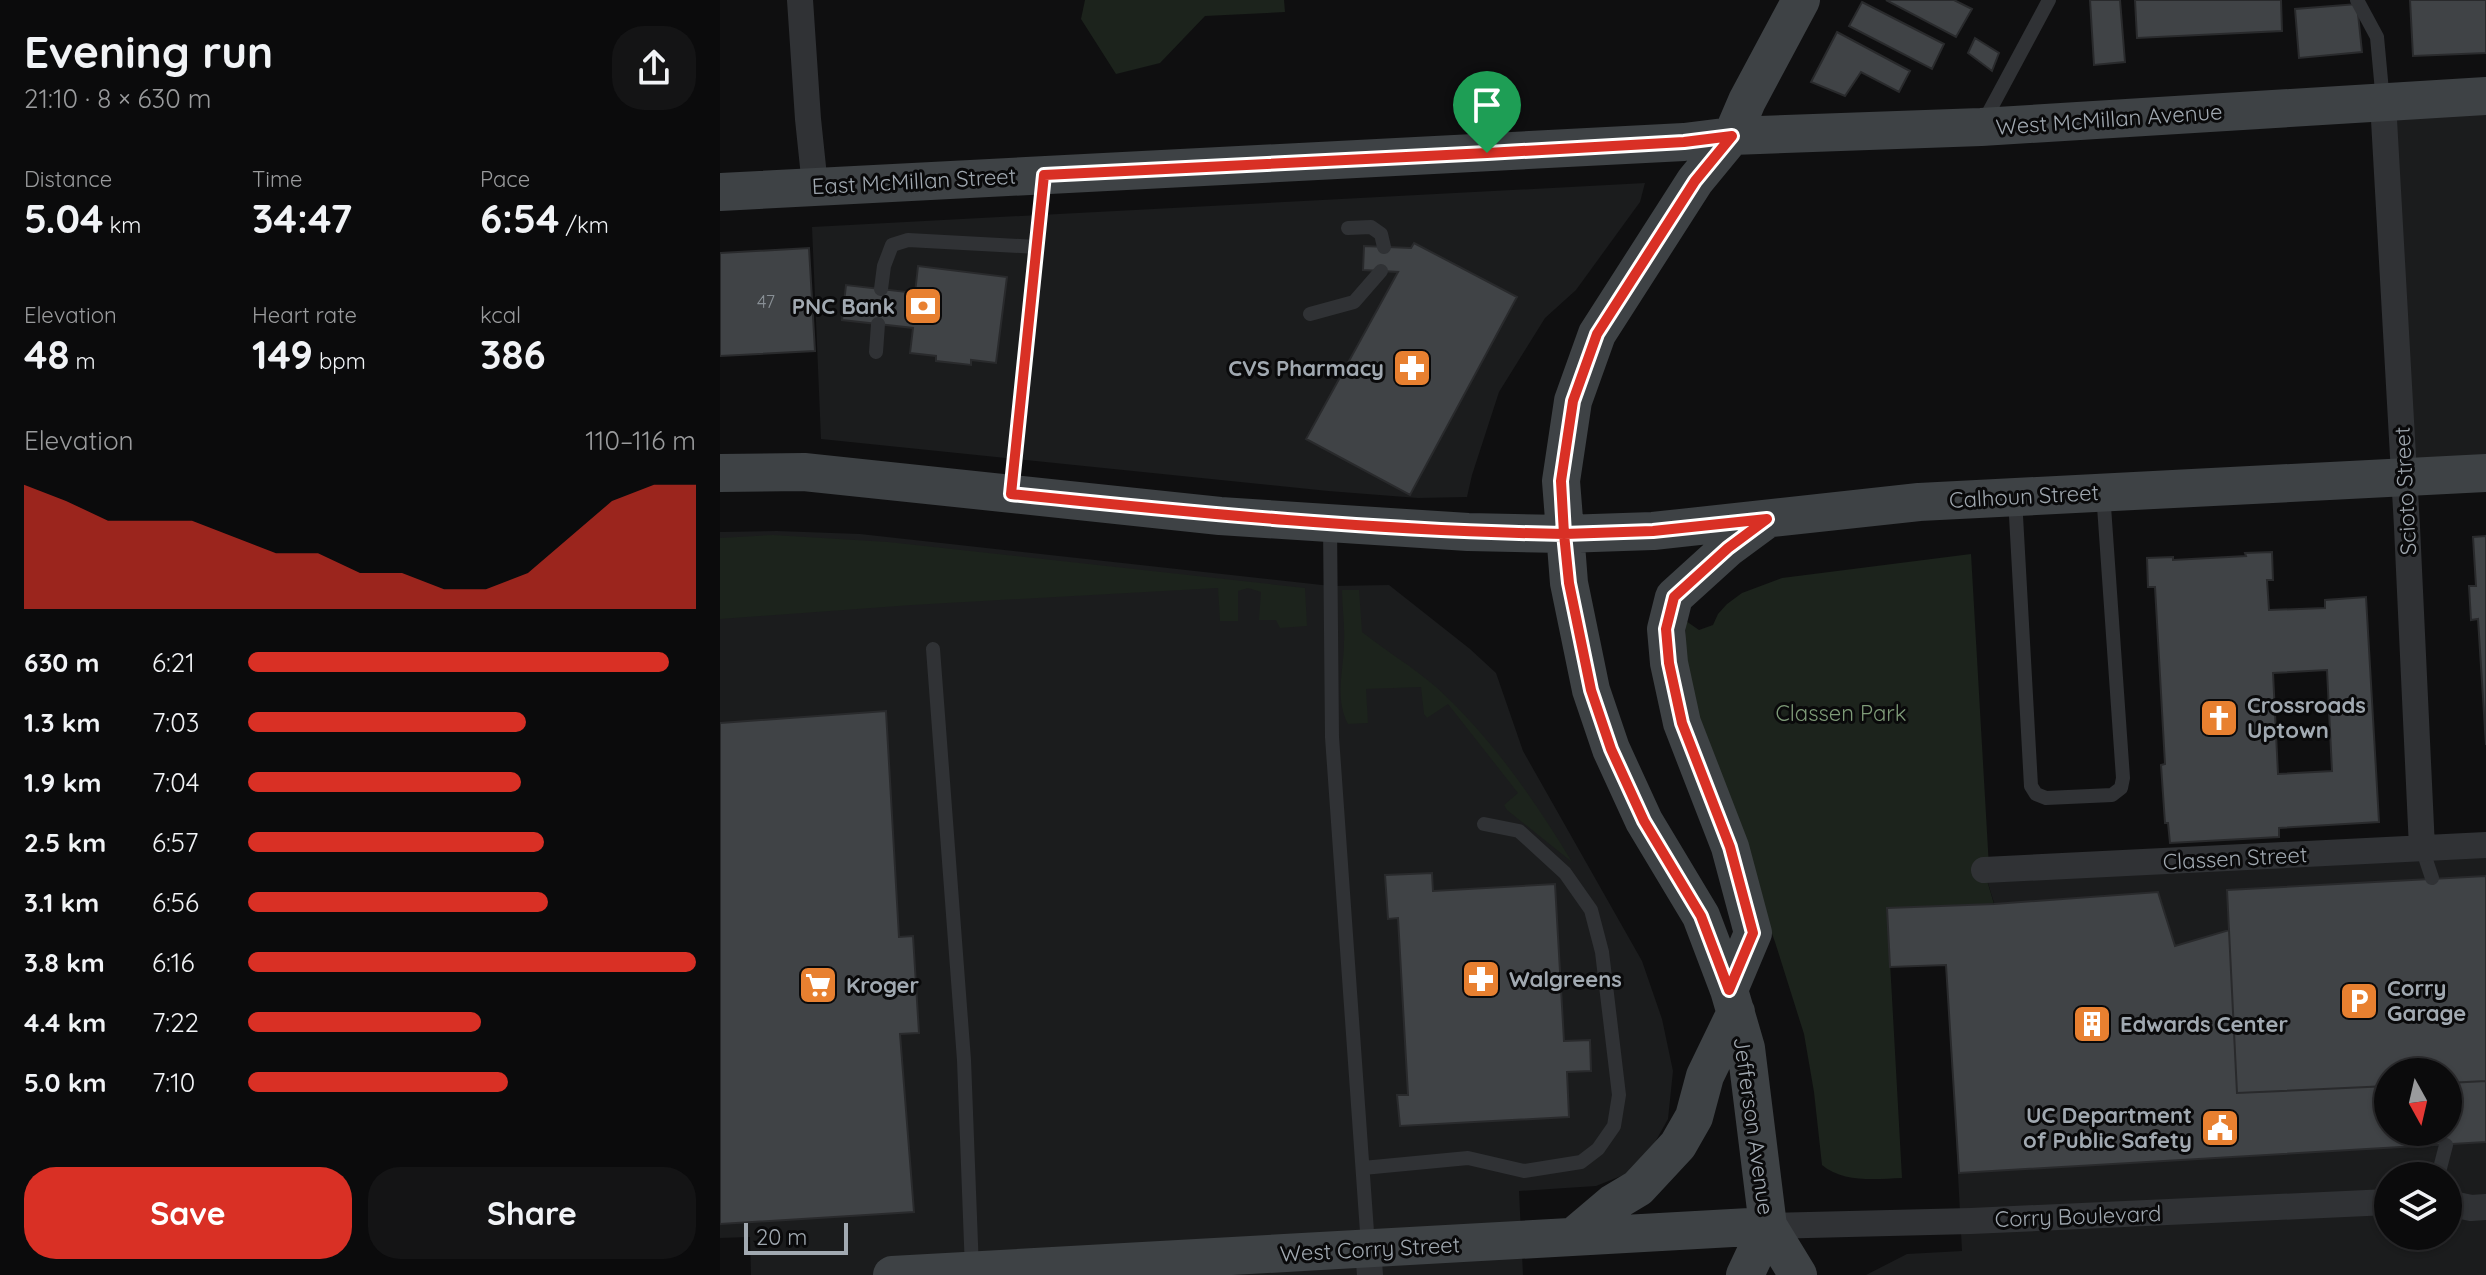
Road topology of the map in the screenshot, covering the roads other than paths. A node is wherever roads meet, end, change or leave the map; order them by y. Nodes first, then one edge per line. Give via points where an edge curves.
1 (800, 0) edge
2 (1801, 0) edge
3 (2049, 0) edge
4 (2357, 0) edge
5 (2486, 96) edge
6 (2383, 102) junction
7 (1981, 127) junction
8 (1732, 136) junction
9 (1044, 175) junction
10 (815, 186) junction
11 (720, 192) edge
12 (1348, 228) dead end
13 (1037, 247) junction
14 (1384, 247) dead end
15 (1381, 271) dead end
16 (881, 289) dead end
17 (1310, 314) dead end
18 (878, 324) dead end
19 (876, 352) dead end
20 (720, 473) edge
21 (2486, 473) edge
22 (2404, 477) junction
23 (2103, 492) junction
24 (1011, 494) junction
25 (2015, 496) junction
26 (1767, 519) junction
27 (1330, 523) junction
28 (1564, 534) junction
29 (933, 649) dead end
30 (1484, 824) dead end
31 (2486, 845) edge
32 (2422, 848) junction
33 (1984, 870) dead end
34 (2432, 878) dead end
35 (1732, 1001) junction
36 (1363, 1168) junction
37 (2374, 1203) edge
38 (2462, 1206) edge
39 (2486, 1207) edge
40 (1768, 1226) junction
41 (1574, 1236) junction
42 (1369, 1262) edge
43 (972, 1273) edge
44 (892, 1275) edge
45 (1745, 1275) edge
46 (1798, 1275) edge

1 - 10 street
2 - 8 main road, Jefferson Avenue
3 - 7 lane
4 - 6 lane via 2377,37
5 - 6 main road, West McMillan Avenue
6 - 7 main road, West McMillan Avenue
6 - 22 street, Scioto Street
7 - 8 main road, West McMillan Avenue
8 - 9 main road, East McMillan Street
8 - 28 main road, Jefferson Avenue via 1695,181 1597,334 1573,401 1561,481
9 - 10 main road, East McMillan Street
9 - 13 lane
10 - 11 main road, East McMillan Street
12 - 14 lane via 1371,227 1381,234
13 - 16 lane via 908,240 892,245
13 - 24 lane
15 - 17 lane via 1354,302
18 - 19 lane
20 - 24 main road, Calhoun Street via 804,472
21 - 22 main road, Calhoun Street
22 - 23 main road, Calhoun Street
22 - 32 street, Scioto Street
23 - 25 main road, Calhoun Street
23 - 25 lane via 2123,778 2112,795 2046,798 2031,786
24 - 27 main road, Calhoun Street
25 - 26 main road, Calhoun Street
26 - 28 main road, Calhoun Street
26 - 35 main road via 1674,597 1666,629 1682,723 1730,847 1753,933
27 - 28 main road, Calhoun Street
27 - 36 lane via 1332,737
28 - 35 main road, Jefferson Avenue via 1591,690 1611,749 1644,821 1701,916
29 - 43 lane via 964,1060
30 - 36 lane via 1519,831 1565,873 1591,910 1602,952 1619,1095 1614,1126 1581,1162 1524,1171 1468,1158
31 - 32 street, Classen Street
32 - 33 street, Classen Street
32 - 34 lane, Scioto Street
35 - 40 main road, Jefferson Avenue via 1746,1048
35 - 41 main road via 1694,1117 1678,1145 1638,1188
36 - 42 lane
37 - 40 street, Corry Boulevard
38 - 39 street
40 - 41 main road, West Corry Street
40 - 45 main road, Jefferson Avenue
40 - 46 main road, Jefferson Avenue
41 - 42 main road, West Corry Street
42 - 43 main road, West Corry Street
43 - 44 main road, West Corry Street

